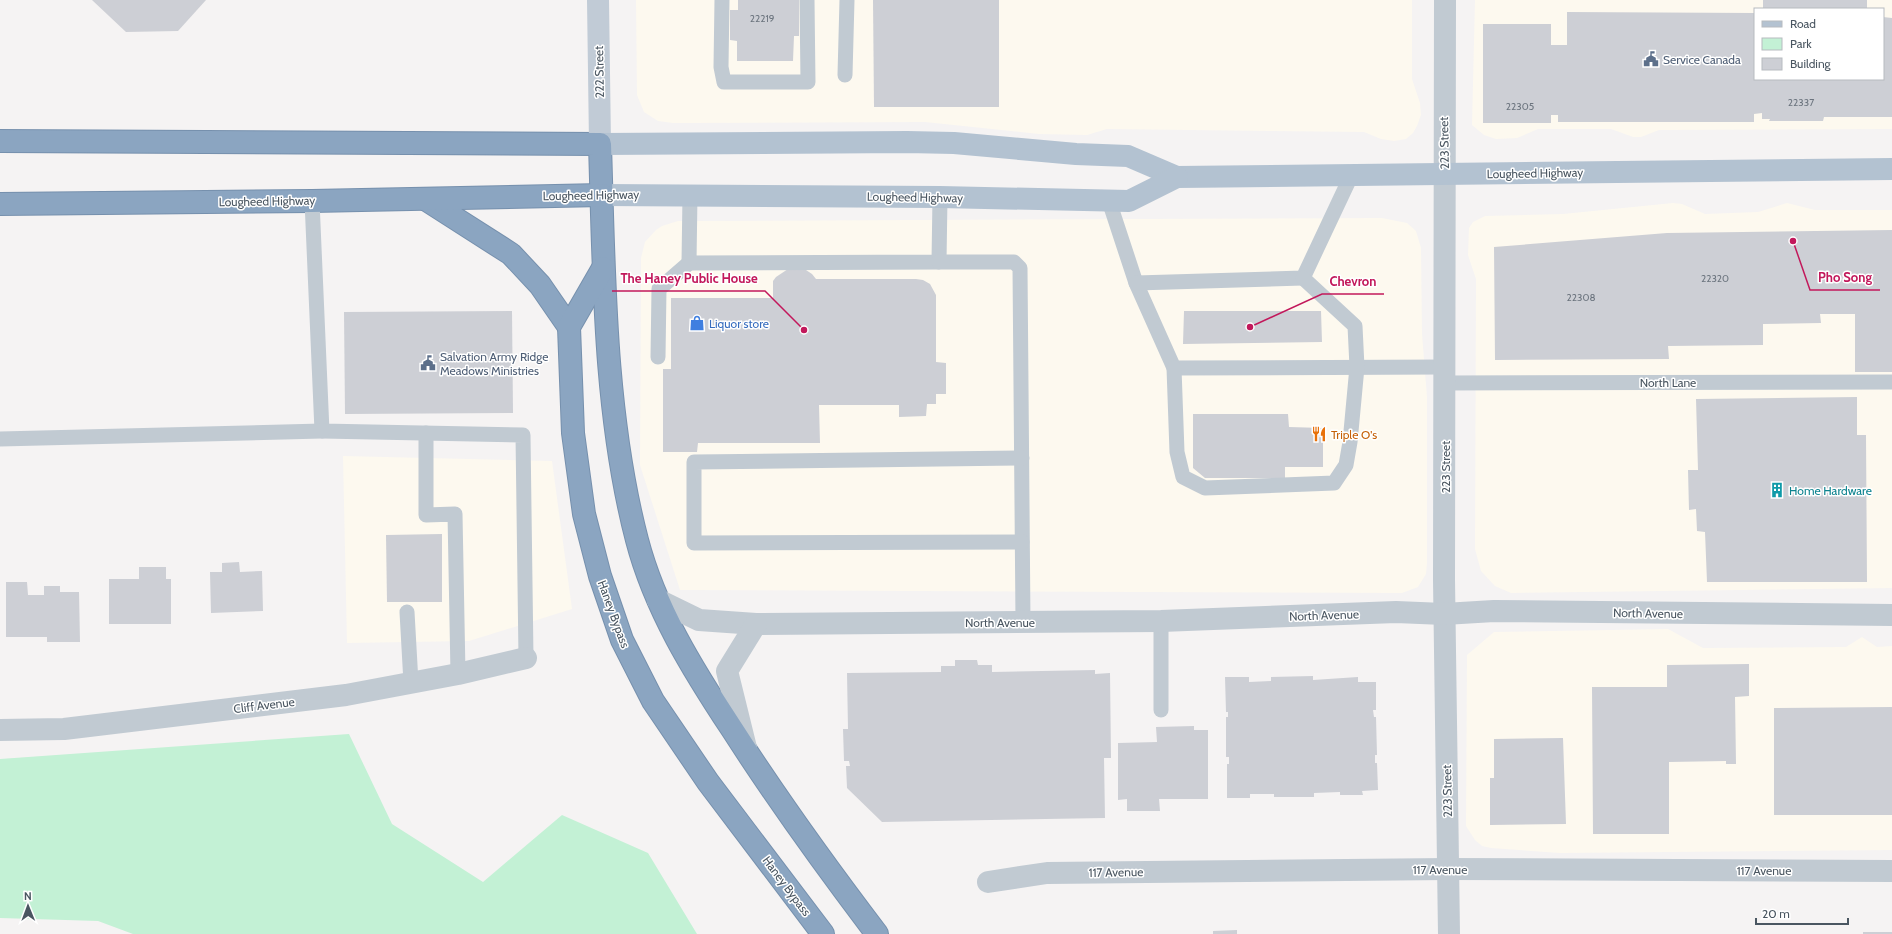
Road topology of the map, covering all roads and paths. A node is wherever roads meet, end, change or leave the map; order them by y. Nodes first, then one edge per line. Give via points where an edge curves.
1 (598, 0) edge
2 (722, 0) edge
3 (807, 0) edge
4 (847, 0) edge
5 (1444, 0) edge
6 (845, 75) dead end
7 (0, 141) edge
8 (600, 144) junction
9 (1892, 169) edge
10 (1445, 174) junction
11 (1351, 176) junction
12 (1177, 177) junction
13 (602, 195) junction
14 (690, 195) junction
15 (940, 197) junction
16 (425, 199) junction
17 (312, 201) junction
18 (1109, 201) junction
19 (0, 204) edge
20 (939, 262) junction
21 (689, 263) junction
22 (603, 268) junction
23 (1303, 278) junction
24 (1136, 283) junction
25 (569, 327) junction
26 (658, 357) dead end
27 (1357, 367) junction
28 (1174, 368) junction
29 (1444, 375) junction
30 (1892, 382) edge
31 (322, 432) junction
32 (426, 433) junction
33 (0, 439) edge
34 (1022, 458) junction
35 (1022, 542) junction
36 (658, 600) junction
37 (407, 612) dead end
38 (1444, 614) junction
39 (1892, 615) edge
40 (1161, 621) junction
41 (1023, 622) junction
42 (756, 624) junction
43 (526, 658) joint
44 (458, 674) junction
45 (411, 683) junction
46 (1161, 710) dead end
47 (0, 730) edge
48 (747, 752) junction
49 (1448, 869) junction
50 (1892, 871) edge
51 (988, 882) dead end
52 (823, 934) edge
53 (877, 934) edge
54 (1448, 934) edge

1 - 8 street, 222 Street
2 - 3 lane via 721,67 724,82 808,82
4 - 6 lane
5 - 10 street, 223 Street
7 - 8 highway, Lougheed Highway
8 - 12 main road, Lougheed Highway via 954,143 1128,156
8 - 13 highway
9 - 10 main road, Lougheed Highway
10 - 11 main road, Lougheed Highway
10 - 29 street, 223 Street
11 - 12 main road, Lougheed Highway
11 - 23 lane
12 - 18 main road, Lougheed Highway via 1130,201
13 - 14 main road, Lougheed Highway
13 - 16 highway, Lougheed Highway
13 - 22 highway
14 - 15 main road, Lougheed Highway
14 - 21 lane
15 - 18 main road, Lougheed Highway
15 - 20 lane
16 - 17 highway, Lougheed Highway
16 - 25 highway via 511,254 540,285
17 - 19 highway, Lougheed Highway
17 - 31 lane
18 - 24 lane
20 - 21 lane
20 - 34 lane via 1014,262 1020,268
21 - 26 lane via 659,289
22 - 25 highway
22 - 36 highway via 617,438 637,541
23 - 24 lane
23 - 27 lane via 1355,326
24 - 28 lane
25 - 52 highway, Haney Bypass via 573,433 584,514 600,576 622,640 654,701 708,782
27 - 28 lane, North Lane
27 - 28 lane via 1346,465 1334,483 1205,488 1183,477 1178,452
27 - 29 lane, North Lane
29 - 30 lane, North Lane
29 - 38 street, 223 Street
31 - 32 lane
31 - 33 lane
32 - 43 lane via 523,435
32 - 44 lane via 426,515 455,514
34 - 35 lane
34 - 35 lane via 694,462 694,543
35 - 41 lane
36 - 42 street, North Avenue via 699,620
36 - 48 highway via 690,665
37 - 45 lane
38 - 39 street, North Avenue via 1494,611
38 - 40 street, North Avenue via 1396,612
38 - 49 street, 223 Street
40 - 41 street, North Avenue
40 - 46 lane
41 - 42 street, North Avenue
42 - 48 street via 727,671
43 - 44 street, Cliff Avenue
44 - 45 street, Cliff Avenue
45 - 47 street, Cliff Avenue via 346,695 64,729
48 - 53 highway via 816,854
49 - 50 street, 117 Avenue
49 - 51 street, 117 Avenue via 1047,873
49 - 54 street, 223 Street

